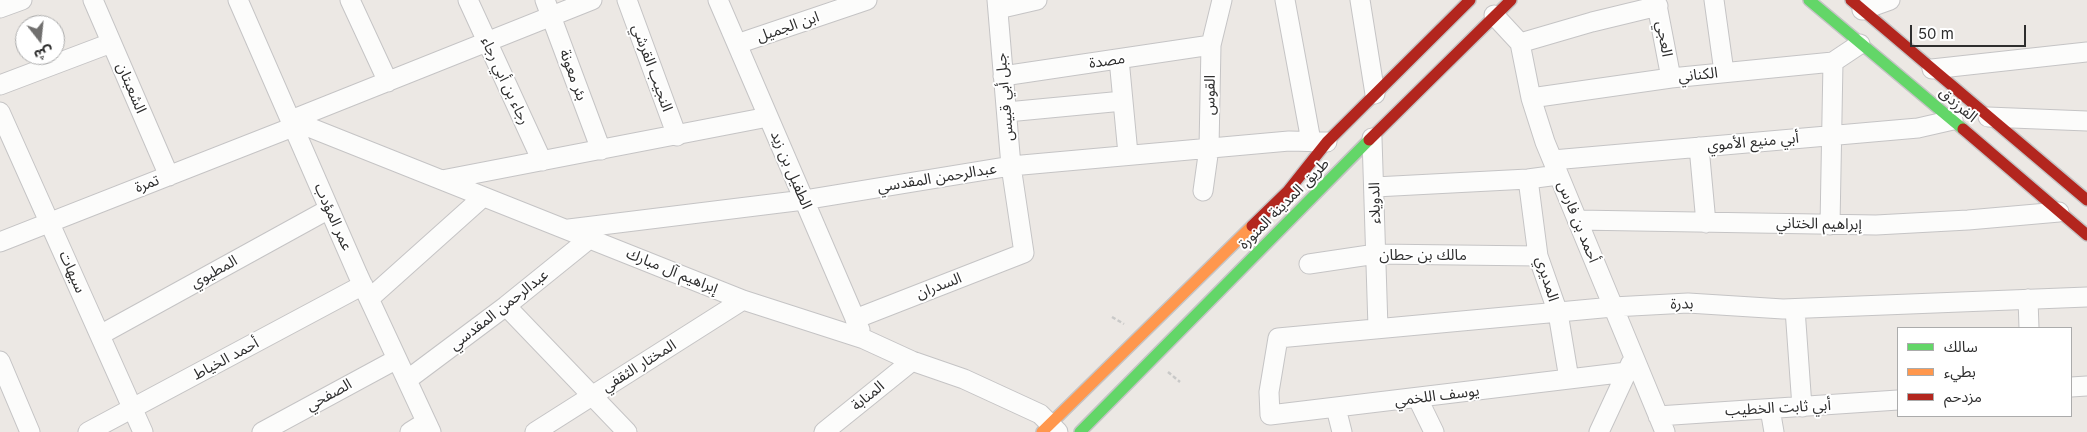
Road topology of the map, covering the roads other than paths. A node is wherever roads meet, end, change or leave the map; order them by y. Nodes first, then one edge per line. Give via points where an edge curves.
1 (22, 0) edge
2 (93, 0) edge
3 (238, 0) edge
4 (350, 0) edge
5 (468, 0) edge
6 (592, 0) edge
7 (627, 0) edge
8 (718, 0) edge
9 (867, 0) edge
10 (1036, 0) edge
11 (1222, 0) edge
12 (1284, 0) edge
13 (1360, 0) edge
14 (1470, 0) edge
15 (1511, 0) edge
16 (1714, 0) edge
17 (1809, 0) edge
18 (1890, 0) edge
19 (1657, 3) edge
20 (997, 5) edge
21 (1856, 5) edge
22 (0, 8) edge
23 (548, 8) edge
24 (1494, 15) junction
25 (488, 42) junction
26 (111, 43) junction
27 (1520, 43) junction
28 (737, 44) junction
29 (1860, 44) junction
30 (1211, 45) junction
31 (2087, 52) edge
32 (1119, 59) junction
33 (1833, 62) junction
34 (1932, 69) junction
35 (1724, 72) junction
36 (1003, 76) junction
37 (1671, 78) junction
38 (388, 82) junction
39 (0, 85) edge
40 (1375, 94) junction
41 (1531, 98) junction
42 (1123, 101) junction
43 (1007, 112) junction
44 (1, 115) edge
45 (768, 117) junction
46 (1988, 117) junction
47 (1953, 120) junction
48 (2087, 120) edge
49 (292, 123) junction
50 (1831, 135) junction
51 (677, 136) junction
52 (1372, 138) junction
53 (1319, 141) junction
54 (1699, 147) junction
55 (1209, 148) junction
56 (601, 150) junction
57 (1128, 154) junction
58 (542, 161) junction
59 (1011, 166) junction
60 (1556, 167) junction
61 (169, 176) junction
62 (1528, 179) junction
63 (442, 180) junction
64 (1375, 187) junction
65 (1202, 191) dead end
66 (483, 197) junction
67 (804, 200) junction
68 (2087, 200) edge
69 (329, 209) junction
70 (2060, 212) junction
71 (1578, 220) junction
72 (49, 222) junction
73 (1706, 223) junction
74 (1830, 225) junction
75 (566, 229) junction
76 (2087, 235) edge
77 (589, 239) junction
78 (0, 242) edge
79 (1024, 253) joint
80 (1376, 254) junction
81 (1538, 256) junction
82 (1308, 264) dead end
83 (366, 292) junction
84 (2087, 296) edge
85 (2028, 299) junction
86 (743, 300) junction
87 (506, 306) junction
88 (1613, 307) junction
89 (1794, 309) junction
90 (1558, 313) junction
91 (855, 319) junction
92 (2029, 327) edge
93 (1378, 328) junction
94 (100, 335) junction
95 (1278, 338) joint
96 (864, 339) junction
97 (397, 359) junction
98 (0, 361) edge
99 (912, 361) junction
100 (1630, 365) junction
101 (406, 380) junction
102 (1569, 380) junction
103 (2087, 386) edge
104 (2072, 387) edge
105 (592, 396) junction
106 (1418, 398) junction
107 (1897, 400) edge
108 (1802, 407) junction
109 (1336, 408) junction
110 (133, 409) junction
111 (1770, 409) junction
112 (1269, 423) edge
113 (1661, 424) edge
114 (428, 427) edge
115 (1051, 429) edge
116 (30, 432) edge
117 (88, 432) edge
118 (143, 432) edge
119 (262, 432) edge
120 (410, 432) edge
121 (535, 432) edge
122 (627, 432) edge
123 (824, 432) edge
124 (1080, 432) edge
125 (1342, 432) edge
126 (1434, 432) edge
127 (1600, 432) edge
128 (1774, 432) edge

1 - 22 street
2 - 26 street, الشعبتان
3 - 49 street, عمر المؤدب
4 - 38 street
5 - 25 street, رجاء بن أبي رجاء
6 - 23 street, تمرة
7 - 51 street, النجيب القرشي
8 - 28 street, الطفيل بن زيد
9 - 28 street, ابن الجميل
10 - 20 street
11 - 30 street, القوس
12 - 53 street
13 - 40 street
14 - 40 main road, طريق المدينة المنورة
15 - 24 main road, طريق المدينة المنورة
16 - 35 street
17 - 29 main road, الفرزدق
18 - 21 street
19 - 27 street
19 - 37 street, العجي
20 - 36 street, جبل أبي قبيس
21 - 34 main road, الفرزدق
23 - 25 street, تمرة
23 - 56 street, بئر معونة
24 - 27 street
24 - 52 main road, طريق المدينة المنورة
25 - 38 street, تمرة
25 - 58 street, رجاء بن أبي رجاء
26 - 39 street
26 - 61 street, الشعبتان
27 - 41 street, أحمد بن فارس
28 - 45 street, الطفيل بن زيد
29 - 33 street, الكناني
29 - 47 main road, الفرزدق
30 - 32 street, مصدة
30 - 55 street, القوس
31 - 34 street
32 - 36 street, مصدة
32 - 42 street
33 - 35 street, الكناني
33 - 50 street
34 - 46 main road, الفرزدق
35 - 37 street, الكناني
36 - 43 street, جبل أبي قبيس
37 - 41 street, الكناني
38 - 49 street, تمرة
40 - 53 main road, طريق المدينة المنورة
41 - 60 street, أحمد بن فارس
42 - 43 street
42 - 57 street
43 - 59 street, جبل أبي قبيس
44 - 72 street, سيهات
45 - 51 street
45 - 67 street, الطفيل بن زيد
46 - 48 street
46 - 68 main road, الفرزدق
47 - 50 street, أبي منيع الأموي via 1918,128
47 - 70 main road, الفرزدق
49 - 61 street, تمرة
49 - 63 street, إبراهيم آل مبارك
49 - 69 street, عمر المؤدب
50 - 54 street, أبي منيع الأموي
50 - 74 street
51 - 56 street
52 - 64 street, الدويلاء
52 - 124 main road, طريق المدينة المنورة
53 - 55 street, عبدالرحمن المقدسي
53 - 115 main road, طريق المدينة المنورة via 1288,191
54 - 60 street, أبي منيع الأموي
54 - 73 street
55 - 57 street, عبدالرحمن المقدسي
55 - 65 street, القوس
56 - 58 street
57 - 59 street, عبدالرحمن المقدسي
58 - 63 street
59 - 67 street, عبدالرحمن المقدسي
59 - 79 street, جبل أبي قبيس
60 - 62 street, أبي منيع الأموي
60 - 71 street, أحمد بن فارس
61 - 72 street, تمرة
62 - 64 street, أبي منيع الأموي
62 - 81 street, المديري
63 - 66 street, إبراهيم آل مبارك
64 - 80 street, الدويلاء
66 - 75 street, إبراهيم آل مبارك
66 - 83 street, أحمد الخياط
67 - 75 street, عبدالرحمن المقدسي
67 - 91 street, الطفيل بن زيد
69 - 83 street, عمر المؤدب
69 - 94 street, المطيوي
70 - 74 street, إبراهيم الختاني via 1968,220
70 - 76 main road, الفرزدق
71 - 73 street, إبراهيم الختاني
71 - 88 street, أحمد بن فارس
72 - 78 street, تمرة
72 - 94 street, سيهات
73 - 74 street, إبراهيم الختاني
75 - 77 street, إبراهيم آل مبارك
77 - 86 street, إبراهيم آل مبارك
77 - 87 street, عبدالرحمن المقدسي
79 - 91 street, السدران
80 - 81 street, مالك بن حطان
80 - 82 street, مالك بن حطان
80 - 93 street, الدويلاء
81 - 90 street, المديري
83 - 97 street, عمر المؤدب
83 - 110 street, أحمد الخياط
84 - 85 street, بدرة
85 - 89 street, بدرة
85 - 92 street
86 - 96 street, إبراهيم آل مبارك
86 - 105 street, المختار الثقفي
87 - 101 street, عبدالرحمن المقدسي
87 - 105 street
88 - 89 street, بدرة via 1688,302
88 - 90 street, بدرة
88 - 100 street, أحمد بن فارس
89 - 108 street
90 - 93 street, بدرة
90 - 102 street, المديري
91 - 96 street, الطفيل بن زيد
93 - 95 street, بدرة
94 - 110 street, سيهات
95 - 112 street, يوسف اللخمي via 1269,392
96 - 99 street, إبراهيم آل مبارك
97 - 101 street, عمر المؤدب
97 - 119 street, الصفحي
98 - 116 street
99 - 115 street, إبراهيم آل مبارك via 964,379 1040,414
99 - 123 street, المنابة
100 - 102 street, يوسف اللخمي
100 - 113 street, أحمد بن فارس
100 - 127 street
101 - 114 street, عمر المؤدب
102 - 106 street, يوسف اللخمي
103 - 104 street
105 - 121 street, المختار الثقفي
105 - 122 street
106 - 109 street, يوسف اللخمي
106 - 126 street
107 - 108 street, أبي ثابت الخطيب
108 - 111 street, أبي ثابت الخطيب
109 - 112 street, يوسف اللخمي
109 - 125 street
110 - 117 street, أحمد الخياط
110 - 118 street, سيهات
111 - 113 street, أبي ثابت الخطيب
111 - 128 street
114 - 120 street

